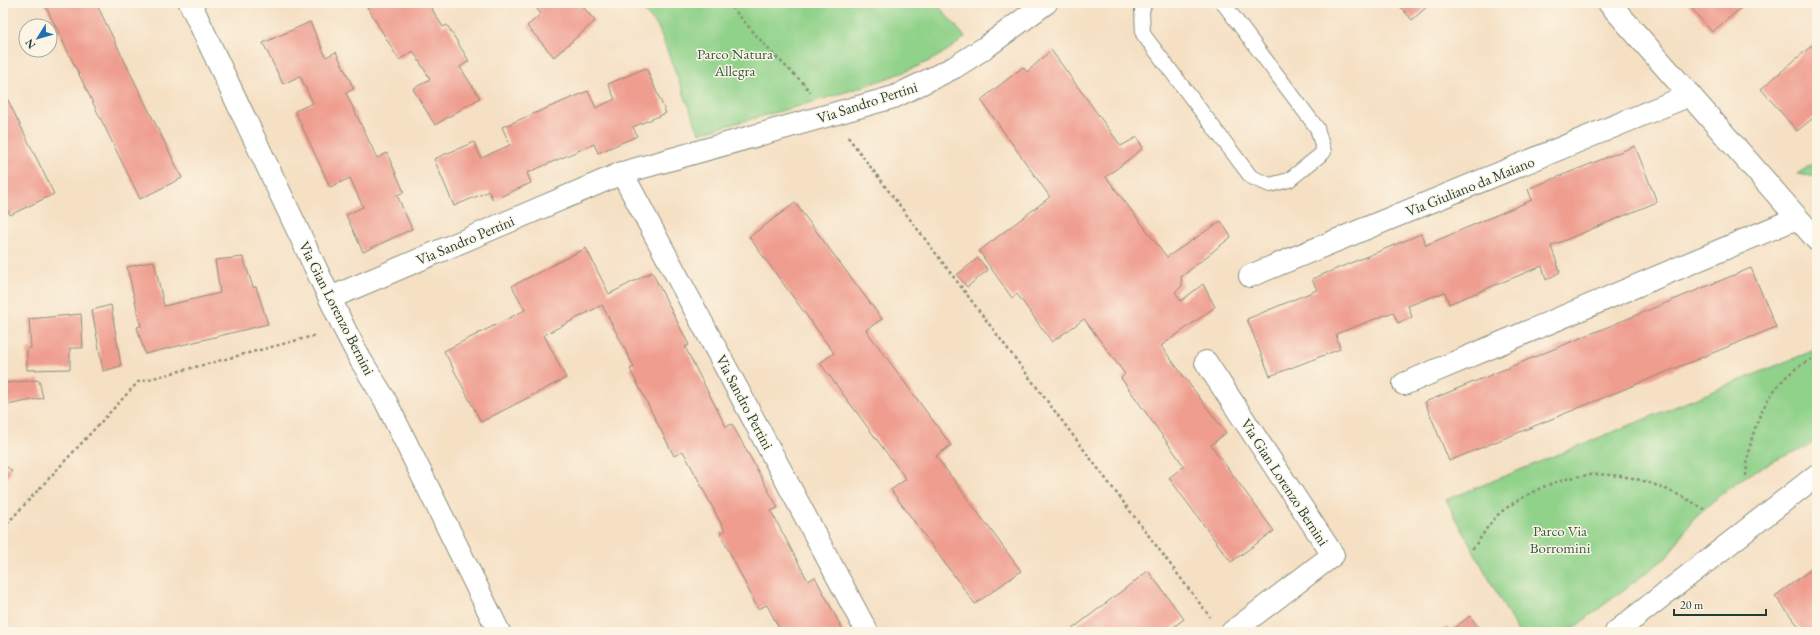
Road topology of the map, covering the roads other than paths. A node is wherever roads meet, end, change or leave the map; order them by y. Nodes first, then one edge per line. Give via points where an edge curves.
1 (190, 3) edge
2 (1046, 3) edge
3 (1145, 3) edge
4 (1223, 3) edge
5 (1609, 3) edge
6 (1690, 95) junction
7 (622, 173) junction
8 (1797, 218) junction
9 (1817, 240) edge
10 (1250, 276) dead end
11 (330, 298) junction
12 (1206, 362) dead end
13 (1404, 384) dead end
14 (1817, 475) edge
15 (499, 632) edge
16 (867, 632) edge
17 (1232, 632) edge
18 (1616, 632) edge

1 - 11 street, Via Gian Lorenzo Bernini
2 - 7 street, Via Sandro Pertini via 955,67 894,96
3 - 4 lane via 1142,10 1143,34 1251,177 1270,185 1289,180 1324,152 1317,128
5 - 6 street
6 - 8 street
6 - 10 street, Via Giuliano da Maiano
7 - 11 street, Via Sandro Pertini
7 - 16 street, Via Sandro Pertini
8 - 9 street
8 - 13 street
11 - 15 street, Via Gian Lorenzo Bernini via 360,359 384,398
12 - 17 street, Via Gian Lorenzo Bernini via 1333,555
14 - 18 street

